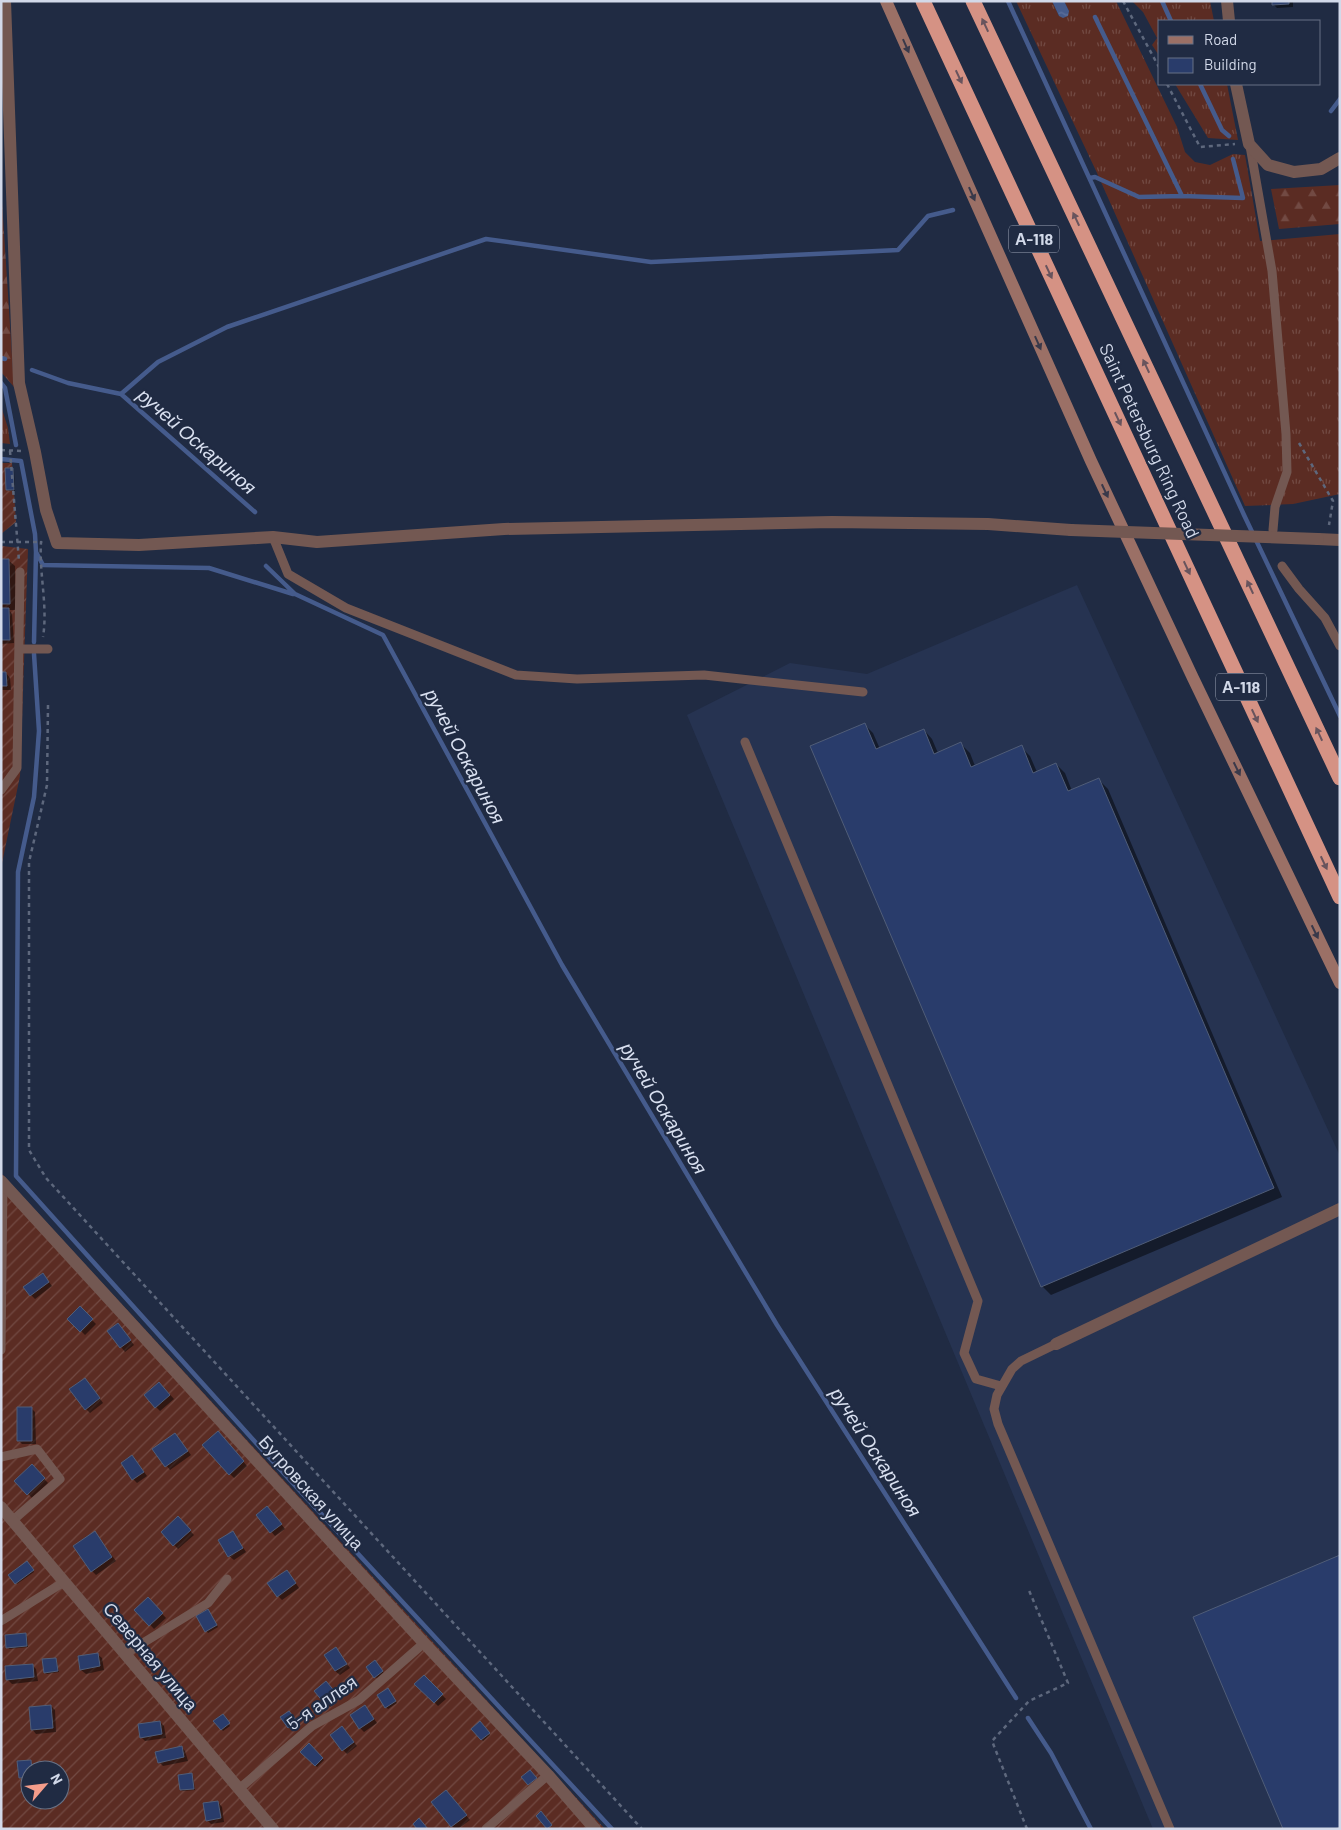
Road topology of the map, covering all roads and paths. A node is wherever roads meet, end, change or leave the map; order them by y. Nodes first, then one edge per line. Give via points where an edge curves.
1 (5, 1) edge
2 (886, 1) edge
3 (923, 1) edge
4 (973, 1) edge
5 (1123, 1) edge
6 (1227, 1) edge
7 (1229, 20) edge
8 (1158, 65) edge
9 (1168, 85) edge
10 (1236, 85) edge
11 (1249, 144) junction
12 (1340, 158) edge
13 (1286, 434) junction
14 (1, 450) edge
15 (10, 451) junction
16 (35, 452) junction
17 (1273, 530) dead end
18 (273, 537) junction
19 (1328, 539) edge
20 (2, 542) edge
21 (18, 542) junction
22 (41, 542) dead end
23 (40, 549) dead end
24 (1282, 566) dead end
25 (20, 572) joint
26 (1340, 646) edge
27 (19, 649) junction
28 (45, 649) joint
29 (863, 692) dead end
30 (48, 705) dead end
31 (745, 742) dead end
32 (1340, 778) edge
33 (1, 790) edge
34 (1340, 897) edge
35 (1340, 983) edge
36 (2, 1182) edge
37 (1340, 1209) edge
38 (1056, 1344) joint
39 (1, 1350) edge
40 (1001, 1386) junction
41 (1, 1457) edge
42 (1, 1507) edge
43 (12, 1521) junction
44 (228, 1579) dead end
45 (64, 1582) junction
46 (1028, 1588) dead end
47 (1, 1621) edge
48 (424, 1643) junction
49 (125, 1654) junction
50 (548, 1775) junction
51 (239, 1789) junction
52 (273, 1829) edge
53 (486, 1829) edge
54 (595, 1829) edge
55 (642, 1829) edge
56 (1027, 1829) edge
57 (1170, 1829) edge

1 - 16 street via 19,383
2 -> 35 street via 1091,461
3 -> 34 highway, Saint Petersburg Ring Road / А-118
32 -> 4 highway, Saint Petersburg Ring Road / А-118
5 - 8 path
6 - 7 street
9 - 11 path via 1200,146
10 - 11 street
11 - 12 street via 1268,165 1294,172 1321,169
11 - 13 lane via 1272,271
13 - 17 lane via 1287,472 1275,507
13 - 19 path via 1300,444 1334,501
14 - 15 path
15 - 16 path
15 - 21 path
16 - 18 street via 46,510 57,544 139,545
18 - 19 street, bridge via 317,542 504,529 832,522 988,524
18 - 29 lane via 288,574 346,608 516,675 577,679 704,675
20 - 21 path
21 - 22 path
21 - 25 path
23 - 28 path
24 - 26 lane via 1325,618
25 - 27 lane
27 - 28 lane
27 - 33 lane via 17,768
30 - 55 path via 47,784 29,862 29,1150 46,1178
31 - 40 lane via 978,1301 964,1352 976,1379
36 - 39 lane
36 - 48 street, Бугровская улица
37 - 38 street
38 - 40 lane via 1021,1361
40 - 57 lane via 994,1409 998,1424
41 - 43 lane via 37,1449 60,1479
42 - 43 street, Северная улица
43 - 45 street, Северная улица
44 - 49 lane via 208,1603
45 - 47 lane
45 - 49 street, Северная улица
46 - 56 path via 1068,1683 1029,1701 992,1741
48 - 50 street, Бугровская улица
48 - 51 lane, 5-я аллея via 359,1700 312,1726
49 - 51 street, Северная улица
50 - 53 lane
50 - 54 street, Бугровская улица
51 - 52 street, Северная улица

